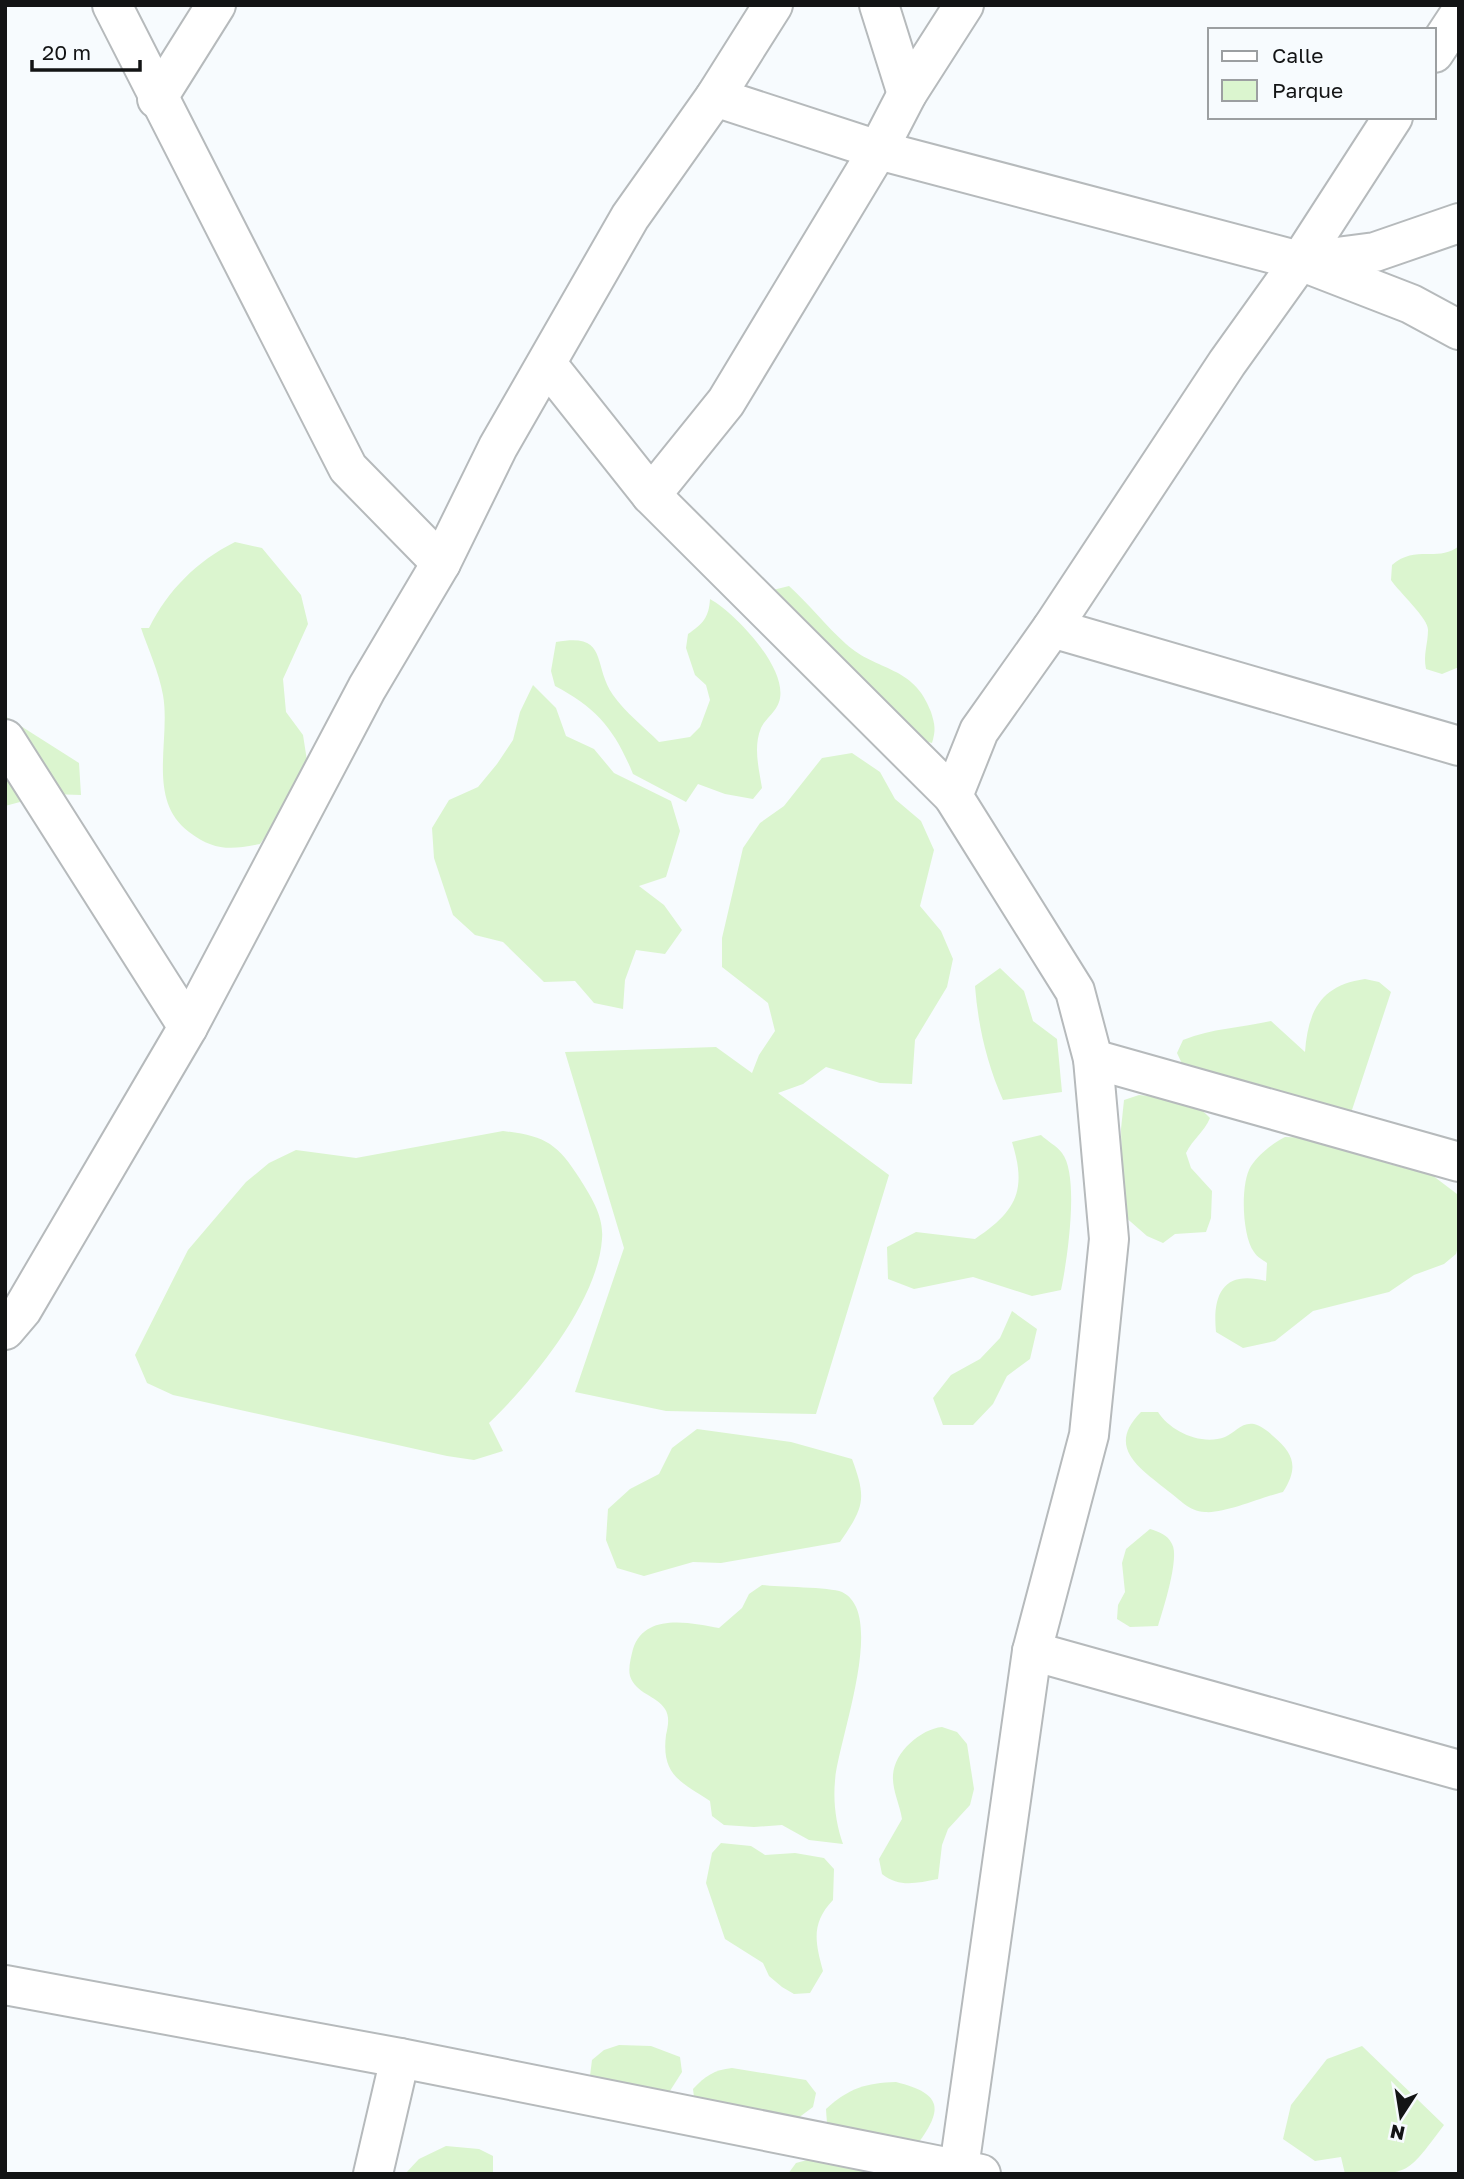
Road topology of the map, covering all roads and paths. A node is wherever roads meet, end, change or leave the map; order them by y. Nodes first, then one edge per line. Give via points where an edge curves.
1 (112, 5) edge
2 (216, 5) edge
3 (773, 5) edge
4 (879, 5) edge
5 (964, 5) edge
6 (1459, 15) edge
7 (1436, 50) edge
8 (908, 94) junction
9 (715, 97) junction
10 (157, 99) junction
11 (1392, 119) edge
12 (878, 149) junction
13 (1459, 223) edge
14 (1300, 261) junction
15 (1459, 330) edge
16 (547, 364) junction
17 (651, 495) junction
18 (441, 563) junction
19 (1052, 628) junction
20 (5, 739) edge
21 (1459, 746) edge
22 (953, 796) junction
23 (188, 1027) junction
24 (1093, 1059) junction
25 (1459, 1162) edge
26 (5, 1330) edge
27 (1032, 1651) junction
28 (1459, 1770) edge
29 (6, 1989) edge
30 (400, 2058) junction
31 (970, 2171) edge
32 (373, 2174) edge

1 - 10 street
2 - 10 street
3 - 9 street
4 - 8 street
5 - 8 street
6 - 7 street
8 - 12 street
9 - 12 street
9 - 16 street via 630,217
10 - 18 street via 348,468
11 - 14 street
12 - 14 street
12 - 17 street via 726,402
13 - 14 street via 1375,252
14 - 15 street via 1411,304
14 - 19 street
16 - 17 street
16 - 18 street via 498,447
17 - 22 street
18 - 23 street via 367,688
19 - 21 street
19 - 22 street via 979,731
20 - 23 street
22 - 24 street via 1075,991
23 - 26 street via 22,1310
24 - 25 street
24 - 27 street via 1109,1239 1091,1422
27 - 28 street
27 - 31 street
29 - 30 street
30 - 31 street
30 - 32 street

